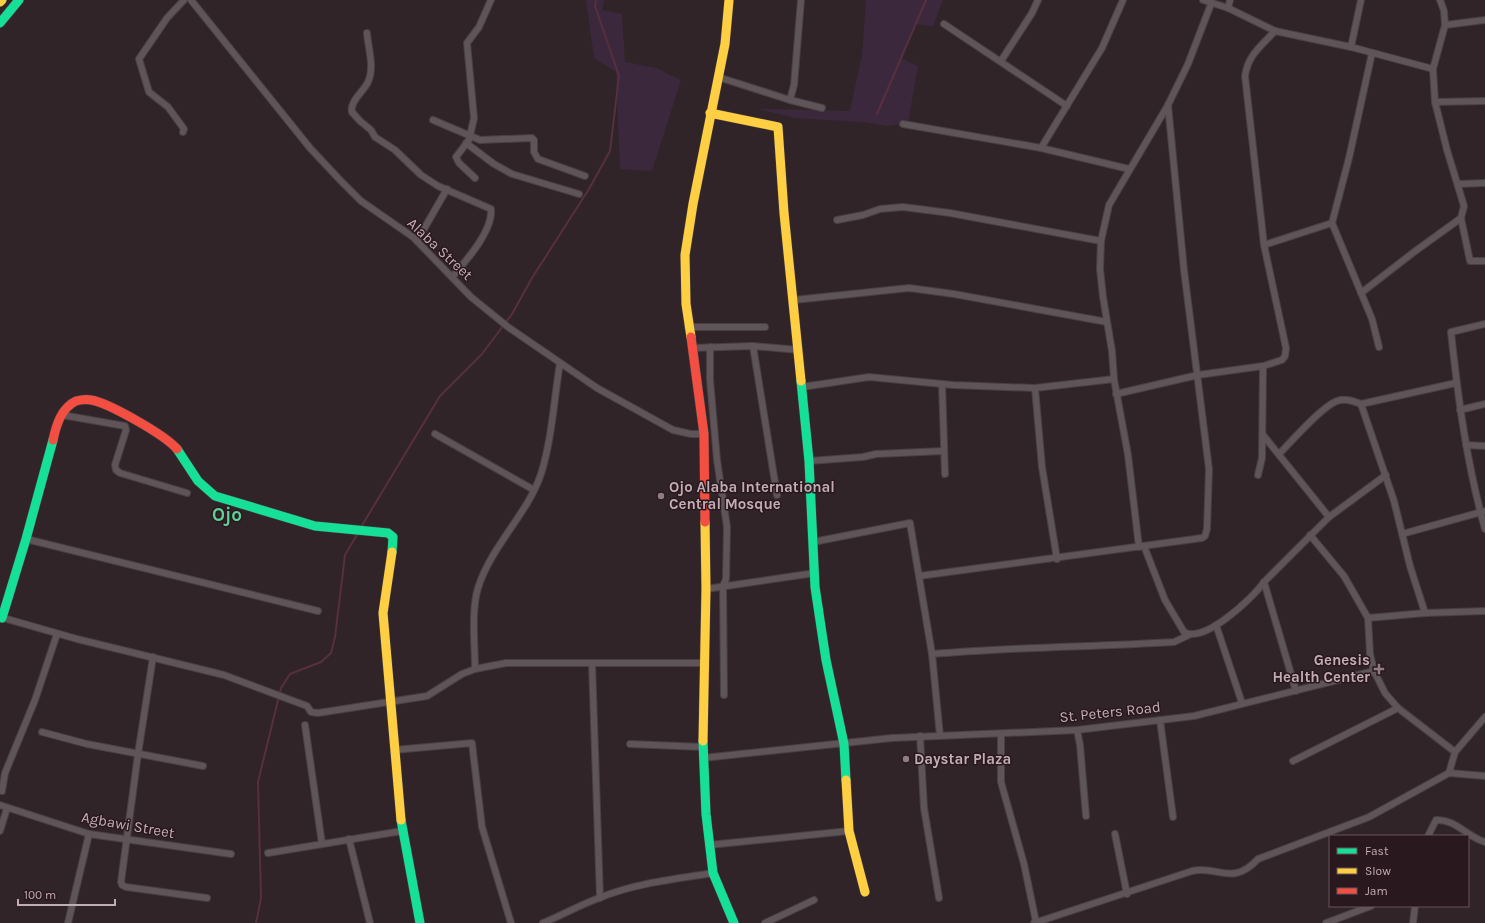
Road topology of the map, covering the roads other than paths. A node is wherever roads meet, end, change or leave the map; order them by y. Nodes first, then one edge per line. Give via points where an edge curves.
1 (20, 0) edge
2 (184, 0) edge
3 (191, 0) edge
4 (491, 0) edge
5 (729, 0) edge
6 (801, 0) edge
7 (1038, 0) edge
8 (1123, 0) edge
9 (1202, 0) edge
10 (1230, 0) edge
11 (1361, 0) edge
12 (1440, 0) edge
13 (1211, 4) junction
14 (1228, 8) junction
15 (1485, 20) edge
16 (0, 23) edge
17 (944, 24) dead end
18 (1445, 25) junction
19 (1275, 31) junction
20 (367, 33) dead end
21 (1351, 47) junction
22 (1372, 53) junction
23 (1001, 61) junction
24 (1433, 69) junction
25 (717, 79) junction
26 (790, 100) junction
27 (1435, 102) junction
28 (1485, 102) edge
29 (1168, 105) junction
30 (1067, 106) junction
31 (822, 108) dead end
32 (710, 113) junction
33 (433, 120) dead end
34 (903, 124) dead end
35 (183, 132) dead end
36 (470, 137) junction
37 (466, 143) junction
38 (1041, 148) junction
39 (1129, 169) junction
40 (585, 176) dead end
41 (475, 178) dead end
42 (1485, 183) edge
43 (1458, 184) junction
44 (447, 189) junction
45 (579, 194) dead end
46 (1461, 218) junction
47 (837, 220) dead end
48 (1332, 223) junction
49 (417, 241) junction
50 (1101, 241) junction
51 (1264, 245) junction
52 (1485, 261) edge
53 (452, 277) junction
54 (1361, 293) junction
55 (794, 300) junction
56 (1107, 322) junction
57 (1485, 324) edge
58 (765, 327) dead end
59 (688, 328) junction
60 (753, 346) junction
61 (710, 347) junction
62 (1379, 347) dead end
63 (692, 348) junction
64 (799, 350) junction
65 (560, 363) junction
66 (1263, 366) junction
67 (1198, 375) junction
68 (1114, 379) junction
69 (1456, 383) junction
70 (942, 384) junction
71 (802, 387) junction
72 (1034, 388) junction
73 (1116, 394) junction
74 (1361, 404) junction
75 (1485, 404) edge
76 (1460, 410) junction
77 (62, 415) junction
78 (435, 434) dead end
79 (704, 434) junction
80 (1263, 435) junction
81 (1466, 445) junction
82 (1485, 446) edge
83 (944, 451) junction
84 (1279, 454) junction
85 (809, 461) junction
86 (945, 474) dead end
87 (1258, 475) dead end
88 (1386, 475) junction
89 (534, 490) junction
90 (187, 493) dead end
91 (777, 495) dead end
92 (1483, 512) edge
93 (1329, 517) junction
94 (1485, 529) edge
95 (1402, 534) junction
96 (1310, 535) junction
97 (26, 539) junction
98 (813, 542) junction
99 (1141, 546) junction
100 (1057, 559) junction
101 (815, 573) junction
102 (920, 576) junction
103 (1264, 582) junction
104 (723, 586) junction
105 (706, 589) junction
106 (318, 611) dead end
107 (1485, 611) edge
108 (1425, 613) junction
109 (1, 617) edge
110 (1368, 618) junction
111 (1216, 624) junction
112 (57, 634) junction
113 (1189, 635) junction
114 (932, 654) junction
115 (153, 657) junction
116 (592, 663) junction
117 (704, 663) junction
118 (475, 669) junction
119 (1374, 671) junction
120 (1296, 691) junction
121 (724, 694) dead end
122 (391, 702) junction
123 (1242, 703) junction
124 (1398, 708) junction
125 (1485, 717) edge
126 (1160, 720) junction
127 (305, 724) dead end
128 (1077, 730) junction
129 (42, 732) dead end
130 (1001, 734) junction
131 (920, 736) junction
132 (940, 736) junction
133 (630, 744) dead end
134 (844, 744) junction
135 (704, 747) junction
136 (394, 750) junction
137 (1455, 752) junction
138 (138, 754) junction
139 (703, 758) junction
140 (1293, 761) dead end
141 (203, 766) dead end
142 (1449, 773) junction
143 (1485, 776) edge
144 (2, 791) dead end
145 (0, 805) edge
146 (7, 808) junction
147 (1086, 816) dead end
148 (1174, 817) dead end
149 (0, 831) edge
150 (402, 831) junction
151 (849, 831) junction
152 (89, 834) junction
153 (1115, 834) dead end
154 (1428, 835) edge
155 (349, 839) junction
156 (126, 840) junction
157 (1485, 842) edge
158 (322, 844) junction
159 (709, 845) junction
160 (268, 853) dead end
161 (231, 854) dead end
162 (713, 873) junction
163 (865, 892) dead end
164 (1127, 894) junction
165 (207, 898) dead end
166 (600, 898) junction
167 (939, 898) dead end
168 (814, 900) dead end
169 (1368, 907) edge
170 (1415, 907) edge
171 (558, 920) edge
172 (1035, 922) edge
173 (68, 923) edge
174 (370, 923) edge
175 (420, 923) edge
176 (511, 923) edge
177 (543, 923) edge
178 (734, 923) edge
179 (765, 923) edge
180 (1326, 923) edge
181 (1413, 923) edge

1 - 16 street
2 - 35 street via 167,18 139,59 149,92 174,114
3 - 49 street, Alaba Street via 310,148 361,201
4 - 36 street via 467,43 474,118
5 - 25 street via 725,44
6 - 26 street via 794,85
7 - 23 street
8 - 30 street via 1102,48
9 - 13 street
10 - 14 street
11 - 21 street
12 - 18 street
13 - 14 street
13 - 29 street via 1188,64
14 - 19 street
15 - 18 street
17 - 23 street
18 - 24 street
19 - 21 street
19 - 51 street via 1252,56 1247,64 1245,76
20 - 44 street via 370,74 366,86 353,104 352,112 413,169 431,182
21 - 22 street
22 - 24 street
22 - 48 street via 1350,158
23 - 30 street
24 - 27 street
25 - 26 street
25 - 32 street
26 - 31 street
27 - 28 street
27 - 43 street
29 - 39 street
29 - 67 street via 1184,270
30 - 38 street
32 - 55 street via 778,127
32 - 59 street via 685,255
33 - 36 street
34 - 38 street
36 - 37 street
36 - 40 street via 490,141 532,138 538,159
37 - 41 street via 456,160
37 - 45 street via 512,174
38 - 39 street
39 - 50 street via 1109,205
42 - 43 street
43 - 46 street via 1464,206
44 - 49 street
44 - 53 street via 488,207 491,213 477,246
46 - 52 street via 1470,261
46 - 54 street
47 - 50 street via 880,209 903,207 950,213
48 - 51 street
48 - 54 street
49 - 53 street, Alaba Street
50 - 56 street via 1100,269
51 - 66 street via 1286,348 1282,360
53 - 65 street, Alaba Street via 471,297 505,325
54 - 62 street via 1372,319
55 - 56 street via 909,288
55 - 64 street
56 - 68 street
57 - 69 street via 1451,332
58 - 59 street
59 - 63 street
60 - 61 street
60 - 64 street
60 - 91 street
61 - 63 street
61 - 104 street via 710,380 727,526 726,579
63 - 79 street
64 - 71 street
65 - 79 street, Alaba Street via 597,388 673,430
65 - 89 street via 545,456
66 - 67 street
66 - 80 street
67 - 73 street
67 - 99 street via 1209,469 1206,536
68 - 72 street
68 - 73 street
69 - 74 street
69 - 76 street
70 - 71 street via 869,377
70 - 72 street
70 - 83 street
71 - 85 street
72 - 100 street via 1042,467
73 - 99 street
74 - 84 street via 1348,399 1336,401
74 - 88 street
75 - 76 street
76 - 81 street
77 - 90 street via 125,426 115,464 116,470
77 - 97 street via 57,423
77 - 122 street via 78,401 92,400 144,426 173,446 197,476 201,486 215,496 315,526 388,533 393,537 384,613
78 - 89 street
79 - 105 street
80 - 84 street
80 - 87 street
81 - 82 street
81 - 92 street
83 - 85 street via 876,454
83 - 86 street
84 - 93 street
85 - 98 street
88 - 93 street
88 - 95 street
89 - 118 street via 494,553 478,589
92 - 94 street
92 - 95 street
93 - 96 street
95 - 108 street
96 - 103 street
96 - 110 street via 1344,576
97 - 106 street
97 - 109 street
98 - 101 street
98 - 102 street via 910,523
99 - 100 street
99 - 113 street via 1165,600 1184,632
100 - 102 street
101 - 104 street
101 - 134 street via 826,660
102 - 114 street
103 - 111 street via 1255,594
103 - 120 street
104 - 105 street
104 - 121 street
105 - 117 street
107 - 108 street
108 - 110 street
109 - 112 street
110 - 119 street via 1370,654
111 - 113 street
111 - 123 street
112 - 115 street
112 - 144 street via 35,700 5,773
113 - 114 street via 1174,642 996,648
114 - 132 street
115 - 122 street via 224,674 307,706 311,712
115 - 138 street
116 - 117 street
116 - 118 street via 506,663
116 - 166 street
117 - 135 street
118 - 122 street via 462,674 427,696
119 - 120 street, St. Peters Road
119 - 124 street via 1385,693
120 - 123 street, St. Peters Road
122 - 136 street
123 - 126 street, St. Peters Road via 1194,716
124 - 137 street
124 - 140 street
125 - 137 street
126 - 128 street, St. Peters Road
126 - 148 street
127 - 158 street
128 - 130 street, St. Peters Road
128 - 147 street
129 - 138 street
130 - 132 street, St. Peters Road
130 - 172 street via 1001,782 1024,864
131 - 132 street, St. Peters Road
131 - 134 street, St. Peters Road
131 - 167 street via 924,808
133 - 135 street
134 - 139 street, St. Peters Road
134 - 151 street
135 - 139 street
136 - 150 street
136 - 176 street via 472,743 482,827
137 - 142 street
138 - 141 street
138 - 156 street
139 - 159 street
142 - 143 street
142 - 164 street via 1369,817 1258,858 1245,870 1222,874 1202,869
145 - 146 street, Agbawi Street
146 - 149 street
146 - 152 street, Agbawi Street
150 - 155 street
150 - 175 street
151 - 159 street
151 - 163 street
152 - 156 street, Agbawi Street
152 - 173 street
153 - 164 street
154 - 157 street via 1436,820 1442,820 1452,822
155 - 158 street
155 - 174 street
156 - 161 street, Agbawi Street
156 - 165 street via 122,885
158 - 160 street
159 - 162 street
162 - 166 street via 657,882
162 - 178 street
164 - 172 street
166 - 171 street
168 - 179 street
169 - 180 street
170 - 181 street
171 - 177 street

